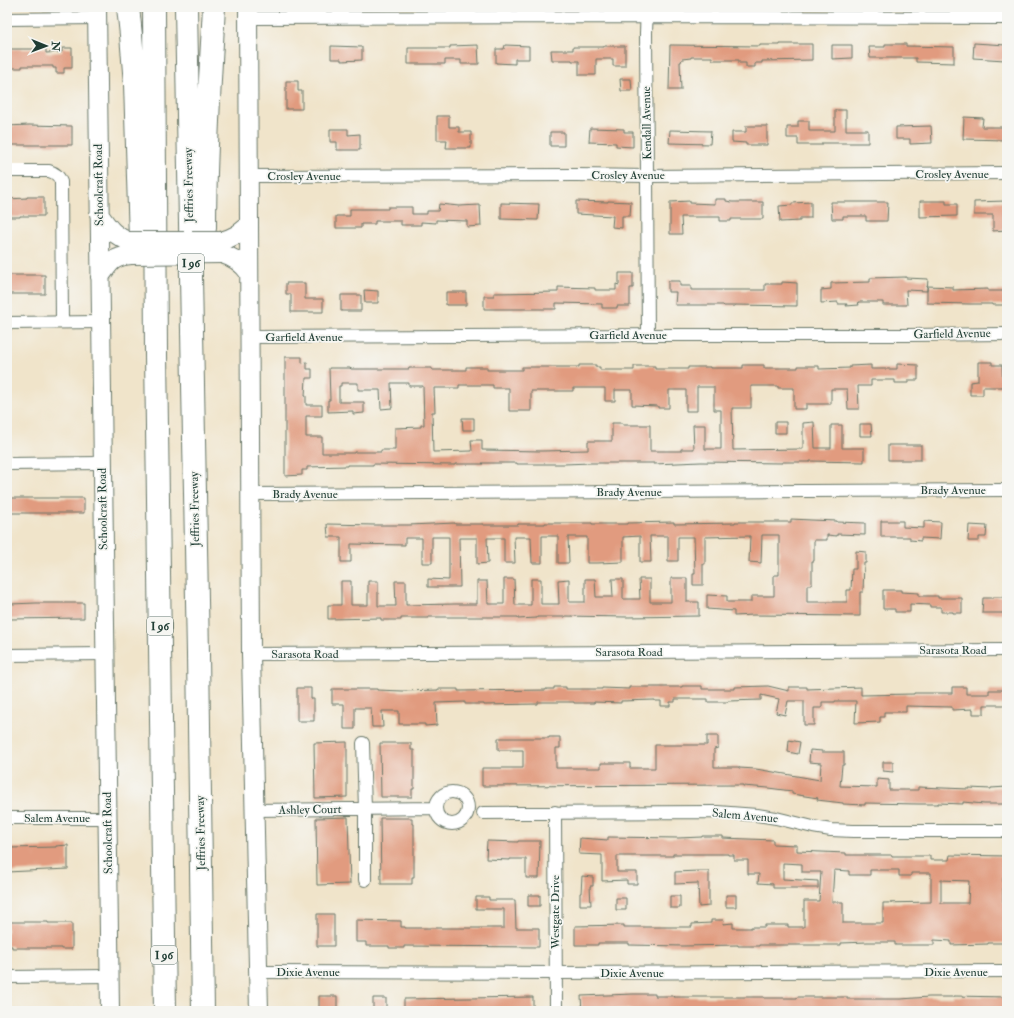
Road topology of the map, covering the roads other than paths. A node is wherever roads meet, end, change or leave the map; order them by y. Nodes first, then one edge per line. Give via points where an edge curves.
1 (128, 7) edge
2 (154, 7) edge
3 (186, 7) edge
4 (214, 7) edge
5 (248, 12) edge
6 (646, 12) edge
7 (97, 13) edge
8 (1007, 18) edge
9 (7, 19) edge
10 (7, 171) edge
11 (1007, 173) edge
12 (249, 176) junction
13 (647, 176) junction
14 (99, 214) junction
15 (249, 224) junction
16 (130, 248) junction
17 (221, 248) junction
18 (250, 273) junction
19 (100, 277) junction
20 (62, 322) junction
21 (101, 322) junction
22 (7, 323) edge
23 (1007, 334) edge
24 (648, 335) junction
25 (249, 337) junction
26 (156, 354) junction
27 (102, 463) junction
28 (7, 464) edge
29 (1007, 490) edge
30 (250, 494) junction
31 (196, 518) junction
32 (1007, 650) edge
33 (105, 654) junction
34 (251, 654) junction
35 (7, 655) edge
36 (363, 743) dead end
37 (436, 808) dead end
38 (365, 809) junction
39 (254, 810) junction
40 (555, 812) junction
41 (483, 813) dead end
42 (7, 818) edge
43 (108, 818) junction
44 (1007, 831) edge
45 (365, 880) dead end
46 (163, 899) junction
47 (202, 950) junction
48 (1007, 971) edge
49 (258, 972) junction
50 (556, 973) junction
51 (7, 976) edge
52 (109, 976) junction
53 (110, 1011) edge
54 (152, 1011) edge
55 (165, 1011) edge
56 (203, 1011) edge
57 (209, 1011) edge
58 (259, 1011) edge
59 (556, 1011) edge

1 - 26 highway via 135,84 141,287
2 - 26 highway, I 96
3 - 31 highway, Jeffries Freeway / I 96
4 - 31 highway via 205,182 206,382
5 - 6 street
5 - 12 main road
6 - 8 street
6 - 13 street, Kendall Avenue
7 - 9 street
7 - 14 main road, Schoolcraft Road
10 - 20 street via 49,171 60,178
11 - 13 street, Crosley Avenue
12 - 13 street, Crosley Avenue
12 - 15 main road
13 - 24 street, Kendall Avenue
14 - 16 main road via 115,235
14 - 19 main road, Schoolcraft Road
15 - 17 main road
15 - 18 main road
16 - 17 main road, bridge
16 - 19 main road via 109,264
17 - 18 main road
18 - 25 main road
19 - 21 main road, Schoolcraft Road
20 - 21 street
20 - 22 street
21 - 27 main road, Schoolcraft Road
23 - 24 street, Garfield Avenue
24 - 25 street, Garfield Avenue
25 - 30 main road
26 - 46 highway, I 96
27 - 28 street
27 - 33 main road, Schoolcraft Road
29 - 30 street, Brady Avenue
30 - 34 main road
31 - 47 highway, Jeffries Freeway / I 96
32 - 34 street, Sarasota Road
33 - 35 street
33 - 43 main road, Schoolcraft Road
34 - 39 main road
36 - 38 street
37 - 38 street, Ashley Court
38 - 39 street, Ashley Court
38 - 45 street
39 - 49 main road
40 - 41 street, Salem Avenue
40 - 44 street, Salem Avenue via 717,812 756,815 845,831
40 - 50 street, Westgate Drive
42 - 43 street, Salem Avenue
43 - 52 main road, Schoolcraft Road
46 - 54 highway
46 - 55 highway, I 96
47 - 56 highway, Jeffries Freeway / I 96
47 - 57 highway
48 - 50 street, Dixie Avenue
49 - 50 street, Dixie Avenue
49 - 58 main road
50 - 59 street, Westgate Drive
51 - 52 street
52 - 53 main road, Schoolcraft Road

